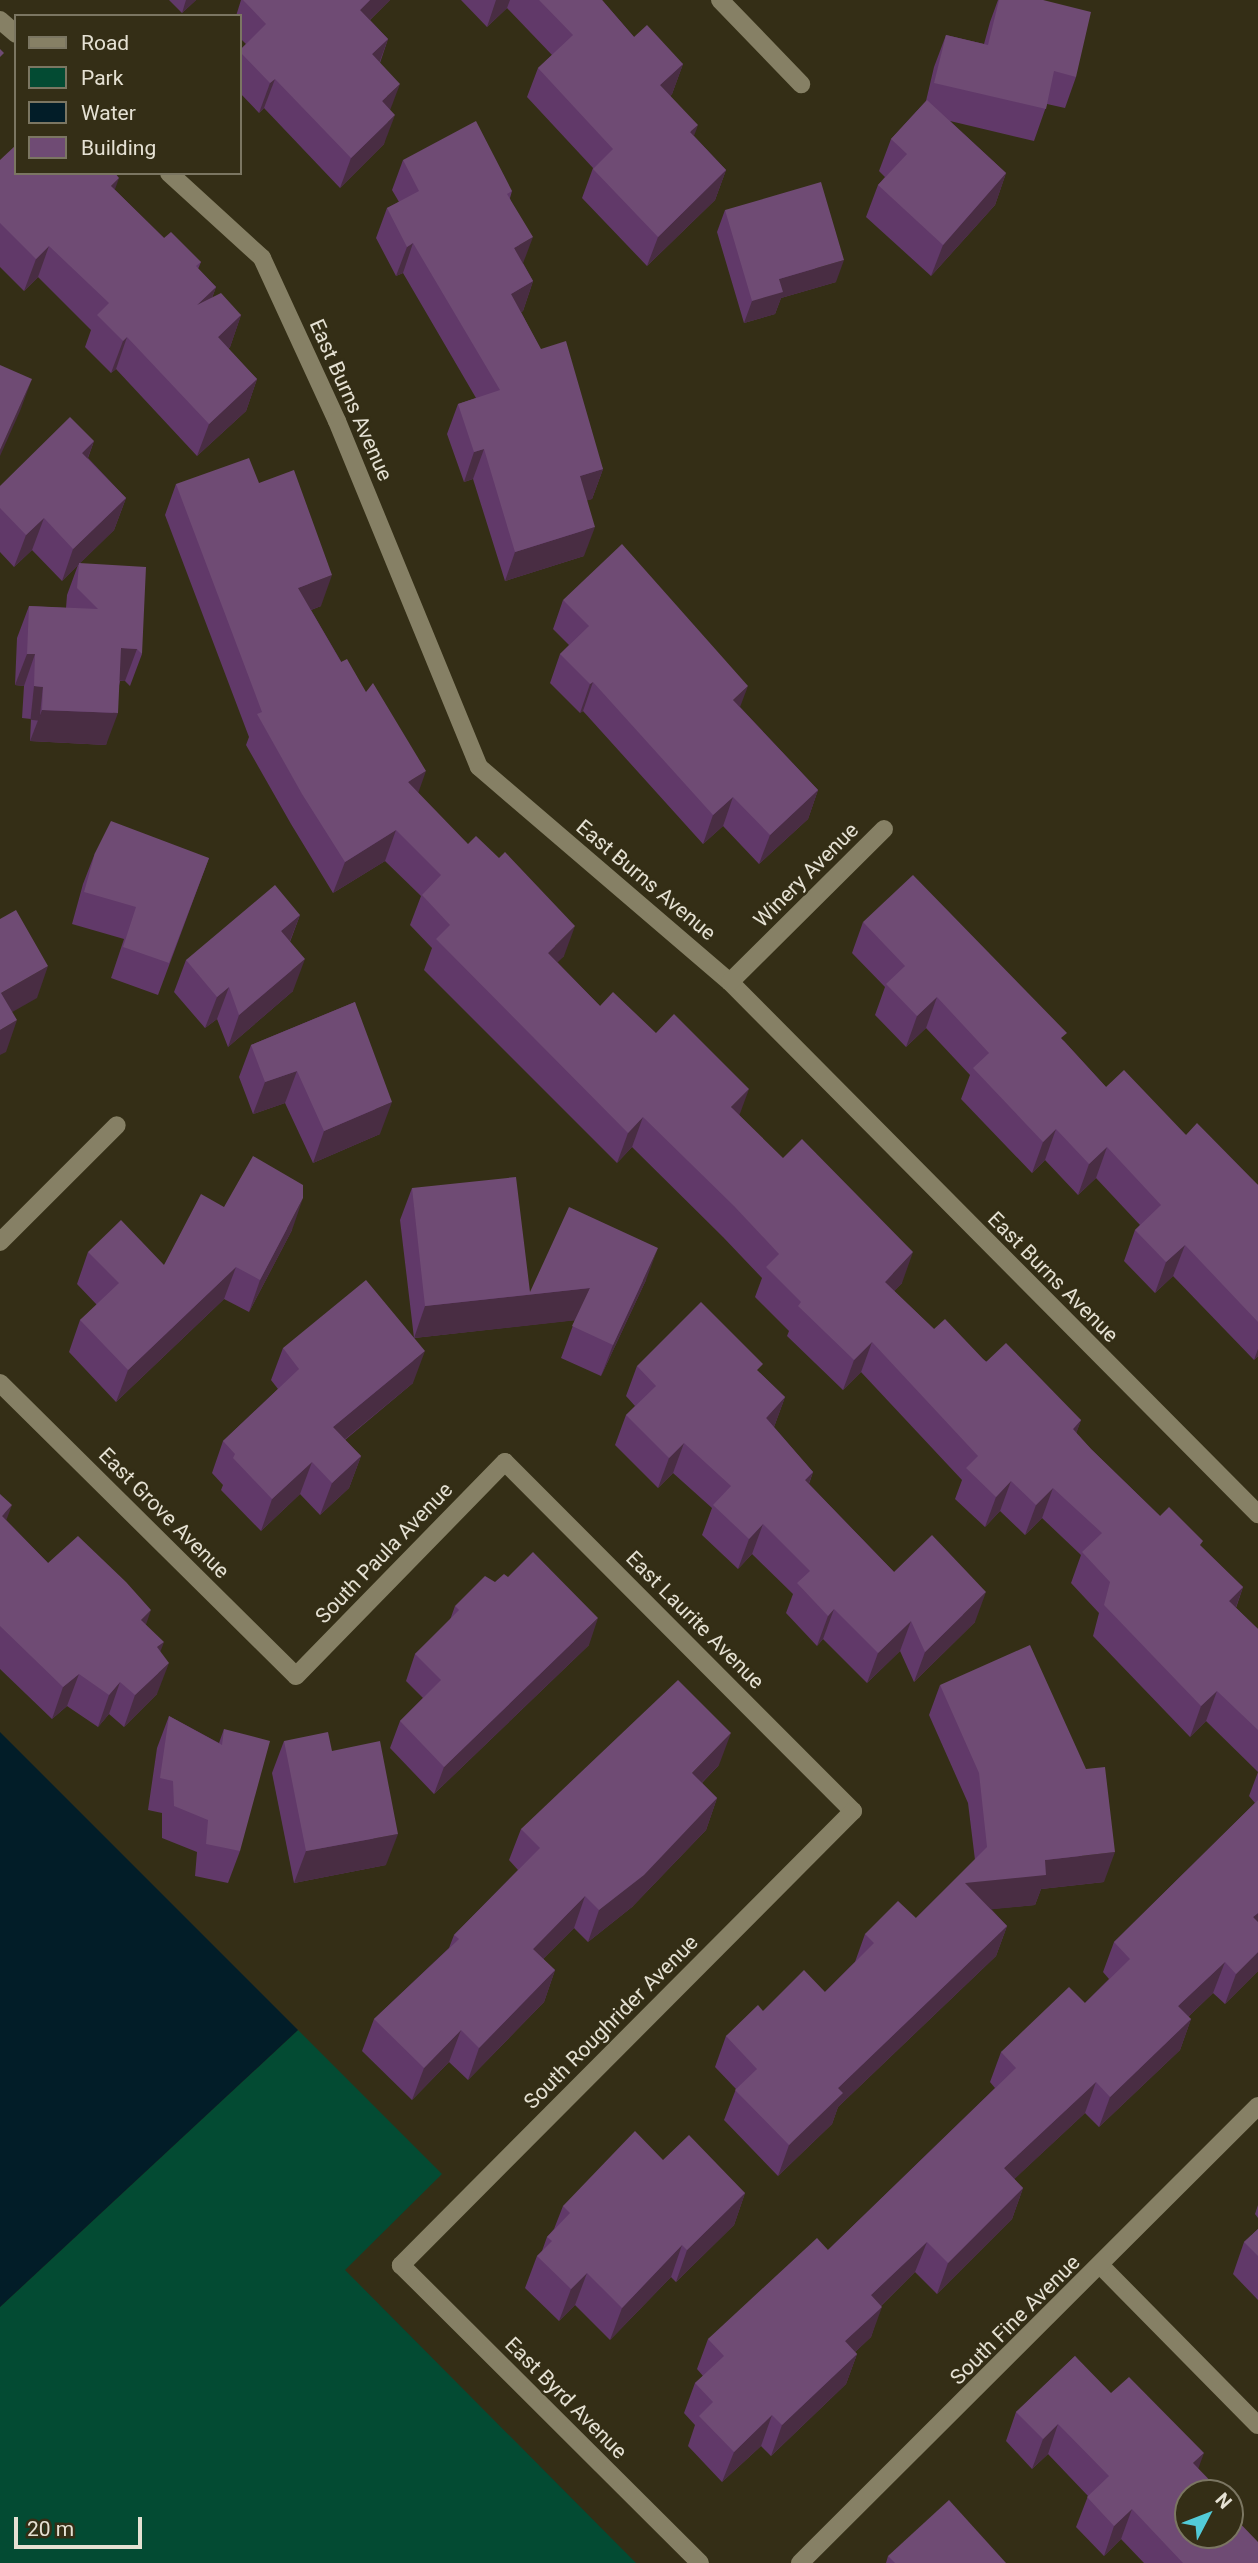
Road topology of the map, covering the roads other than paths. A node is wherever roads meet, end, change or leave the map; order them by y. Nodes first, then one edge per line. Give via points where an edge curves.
1 (720, 0) edge
2 (0, 20) edge
3 (14, 32) edge
4 (801, 84) dead end
5 (171, 175) edge
6 (884, 830) dead end
7 (730, 982) junction
8 (117, 1125) dead end
9 (0, 1242) edge
10 (0, 1383) edge
11 (505, 1462) joint
12 (1258, 1514) edge
13 (296, 1676) joint
14 (853, 1811) joint
15 (1258, 2106) edge
16 (401, 2265) joint
17 (1102, 2267) junction
18 (1258, 2425) edge
19 (699, 2563) edge
20 (800, 2563) edge

1 - 4 street
2 - 3 street
5 - 7 street, East Burns Avenue via 262,258 337,421 479,767
6 - 7 street, Winery Avenue
7 - 12 street, East Burns Avenue
8 - 9 street
10 - 13 street, East Grove Avenue
11 - 13 street, South Paula Avenue
11 - 14 street, East Laurite Avenue
14 - 16 street, South Roughrider Avenue
15 - 17 street, South Fine Avenue
16 - 19 street, East Byrd Avenue
17 - 18 street
17 - 20 street, South Fine Avenue

